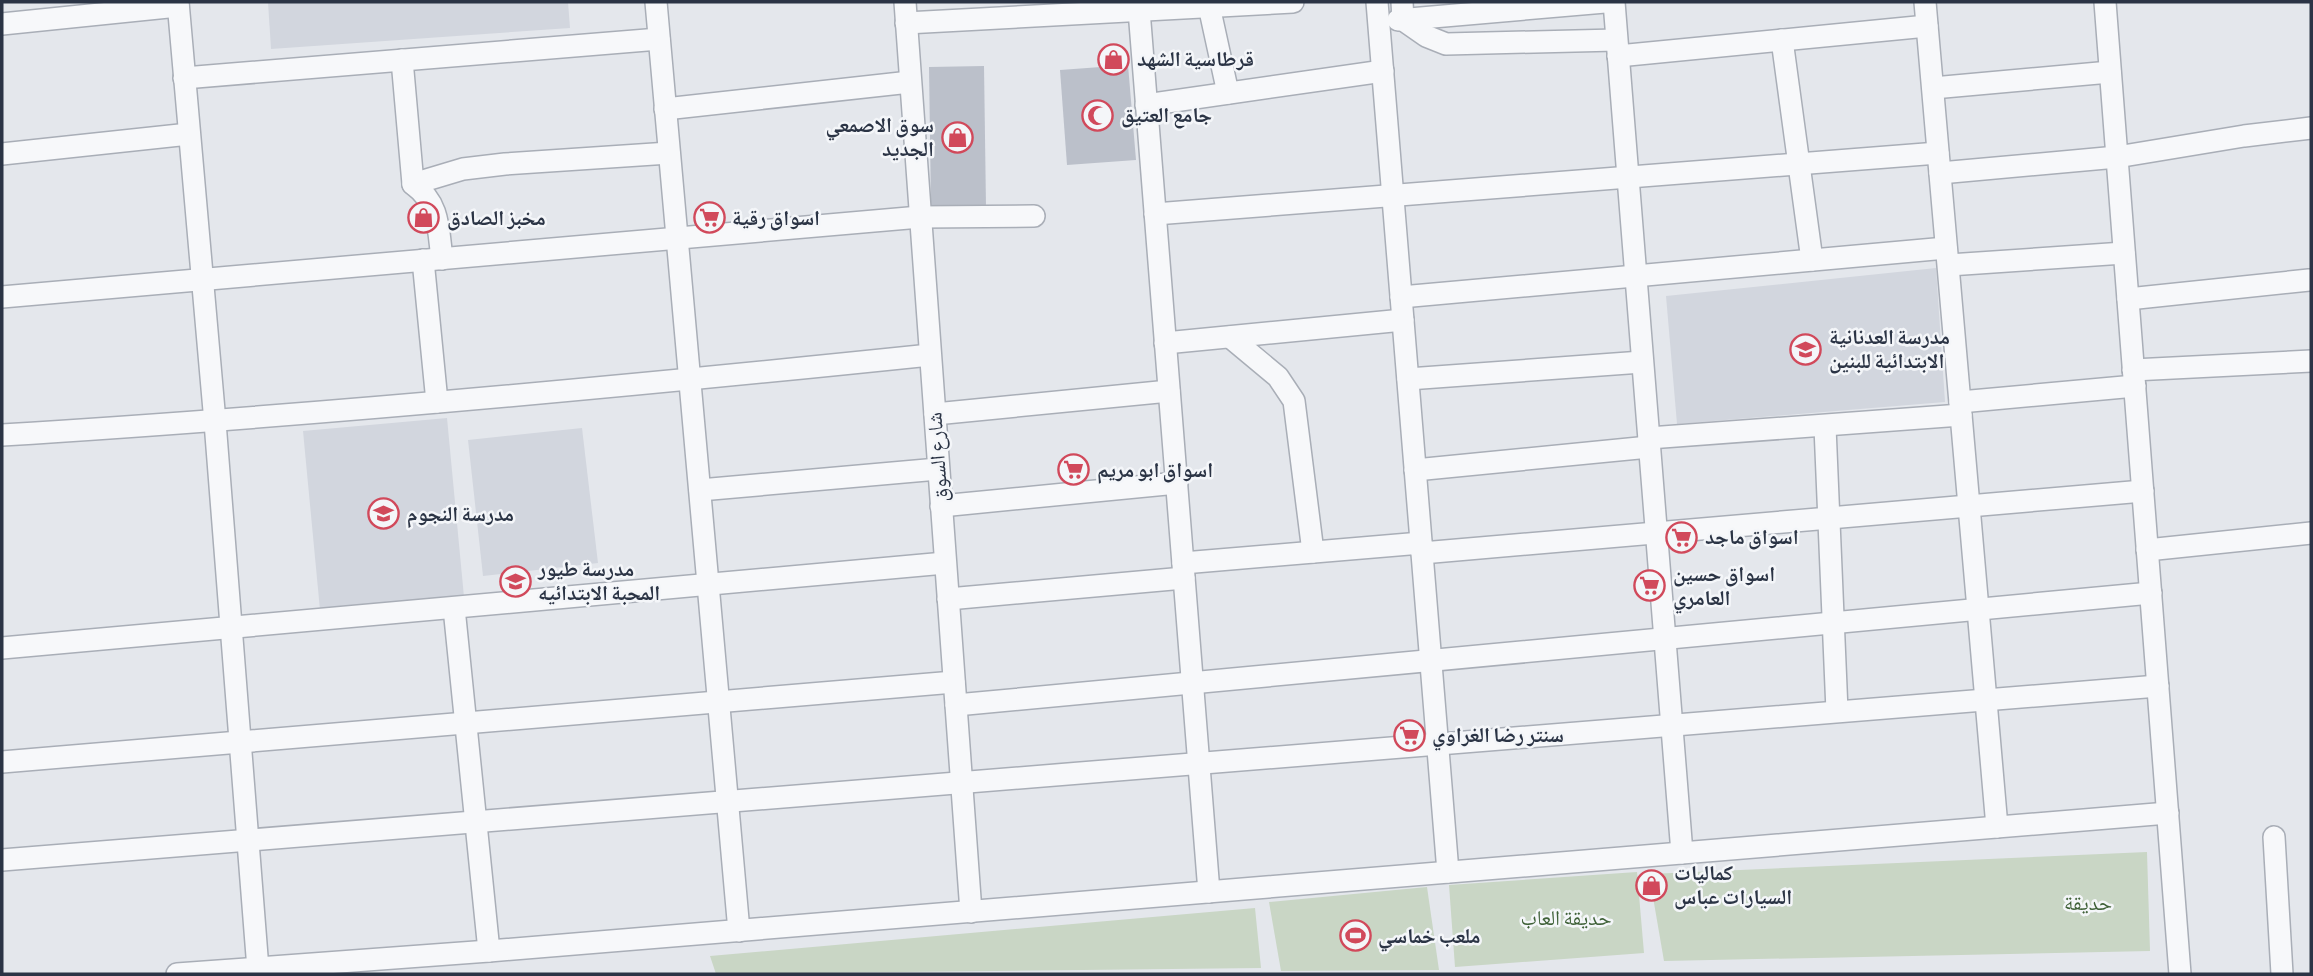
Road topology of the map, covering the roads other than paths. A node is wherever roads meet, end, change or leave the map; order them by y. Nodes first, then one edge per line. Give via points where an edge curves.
1 (656, 2) edge
2 (1293, 2) edge
3 (1591, 2) edge
4 (1614, 2) edge
5 (1925, 2) edge
6 (2105, 2) edge
7 (178, 4) edge
8 (1209, 6) junction
9 (1139, 10) junction
10 (1402, 11) edge
11 (905, 12) edge
12 (1378, 12) edge
13 (2, 24) edge
14 (1927, 26) junction
15 (659, 39) junction
16 (1782, 40) junction
17 (1617, 48) junction
18 (402, 60) junction
19 (1383, 71) junction
20 (2110, 72) junction
21 (184, 78) junction
22 (910, 82) junction
23 (1933, 88) junction
24 (1228, 93) junction
25 (1146, 105) junction
26 (666, 109) junction
27 (2311, 128) edge
28 (189, 134) junction
29 (669, 153) junction
30 (2, 154) edge
31 (2117, 157) junction
32 (1939, 163) junction
33 (1799, 164) junction
34 (1628, 178) junction
35 (413, 184) junction
36 (1393, 196) junction
37 (1155, 215) junction
38 (1034, 216) dead end
39 (920, 217) junction
40 (677, 238) junction
41 (2124, 253) junction
42 (1948, 256) junction
43 (433, 260) junction
44 (1812, 260) junction
45 (1636, 277) junction
46 (201, 280) junction
47 (2309, 280) dead end
48 (1401, 297) junction
49 (2, 298) edge
50 (2128, 299) junction
51 (1403, 320) junction
52 (1230, 337) junction
53 (1165, 343) junction
54 (930, 355) junction
55 (2311, 361) edge
56 (1643, 362) junction
57 (2134, 378) junction
58 (1408, 379) junction
59 (690, 380) junction
60 (1169, 391) junction
61 (437, 402) junction
62 (1960, 409) junction
63 (935, 414) junction
64 (215, 422) junction
65 (1825, 427) junction
66 (2, 435) edge
67 (1649, 443) junction
68 (938, 469) junction
69 (1415, 470) junction
70 (1177, 483) junction
71 (699, 490) junction
72 (2143, 491) junction
73 (941, 506) junction
74 (1969, 507) junction
75 (1829, 516) junction
76 (2311, 533) edge
77 (1656, 534) junction
78 (1422, 548) junction
79 (2147, 550) junction
80 (1313, 552) junction
81 (945, 564) junction
82 (1184, 571) junction
83 (708, 585) junction
84 (2151, 593) junction
85 (948, 599) junction
86 (454, 608) junction
87 (1978, 609) junction
88 (1833, 623) junction
89 (230, 627) junction
90 (1665, 639) junction
91 (2, 648) edge
92 (1431, 660) junction
93 (954, 682) junction
94 (1193, 682) junction
95 (2158, 686) junction
96 (1986, 699) junction
97 (719, 702) junction
98 (956, 705) junction
99 (1837, 711) junction
100 (466, 723) junction
101 (1672, 725) junction
102 (239, 742) junction
103 (1438, 744) junction
104 (2, 762) edge
105 (1199, 763) junction
106 (961, 783) junction
107 (728, 801) junction
108 (2168, 813) junction
109 (476, 822) junction
110 (1997, 827) junction
111 (2274, 837) dead end
112 (247, 840) junction
113 (1682, 853) junction
114 (2, 860) edge
115 (1448, 872) junction
116 (1209, 892) junction
117 (971, 912) junction
118 (739, 931) junction
119 (489, 951) junction
120 (258, 969) junction
121 (177, 974) edge
122 (2180, 974) edge
123 (2282, 974) edge

1 - 15 street
2 - 8 street
3 - 10 street
4 - 17 street
5 - 14 street
6 - 20 street
7 - 13 street
7 - 21 street
8 - 9 street
8 - 24 street
9 - 11 street
9 - 25 street
10 - 12 street
10 - 17 street via 1426,36 1446,44
11 - 22 street, شارع السوق
12 - 19 street
14 - 16 street
14 - 23 street
15 - 18 street
15 - 26 street
16 - 17 street
16 - 33 street
17 - 34 street
18 - 21 street
18 - 35 street
19 - 24 street
19 - 36 street
20 - 23 street
20 - 31 street
21 - 28 street
22 - 26 street
22 - 39 street, شارع السوق
23 - 32 street
24 - 25 street
25 - 37 street
26 - 29 street
27 - 31 street
28 - 30 street
28 - 46 street
29 - 35 street via 463,169
29 - 40 street
31 - 32 street
31 - 41 street
32 - 33 street
32 - 42 street
33 - 34 street
33 - 44 street
34 - 36 street
34 - 45 street
35 - 43 street via 431,200 436,216
36 - 37 street
36 - 48 street
37 - 53 street
38 - 39 street
39 - 40 street
39 - 54 street, شارع السوق
40 - 43 street
40 - 59 street
41 - 42 street
41 - 50 street
42 - 44 street
42 - 62 street
43 - 46 street
43 - 61 street
44 - 45 street
45 - 48 street
45 - 56 street
46 - 49 street
46 - 64 street
47 - 50 street
48 - 51 street
50 - 57 street
51 - 52 street
51 - 58 street
52 - 53 street
52 - 80 street via 1278,377 1294,401
53 - 60 street
54 - 59 street
54 - 63 street, شارع السوق
55 - 57 street
56 - 58 street
56 - 67 street
57 - 62 street
57 - 72 street
58 - 69 street
59 - 61 street
59 - 71 street
60 - 63 street
60 - 70 street
61 - 64 street
62 - 65 street
62 - 74 street
63 - 68 street, شارع السوق
64 - 66 street
64 - 89 street
65 - 67 street
65 - 75 street
67 - 69 street
67 - 77 street
68 - 71 street
68 - 73 street, شارع السوق
69 - 78 street
70 - 73 street
70 - 82 street
71 - 83 street
72 - 74 street
72 - 79 street
73 - 81 street, شارع السوق
74 - 75 street
74 - 87 street
75 - 77 street
75 - 88 street
76 - 79 street
77 - 78 street
77 - 90 street
78 - 80 street
78 - 92 street
79 - 84 street
80 - 82 street
81 - 83 street
81 - 85 street, شارع السوق
82 - 85 street
82 - 94 street
83 - 86 street
83 - 97 street
84 - 87 street
84 - 95 street
85 - 93 street, شارع السوق
86 - 89 street
86 - 100 street
87 - 88 street
87 - 96 street
88 - 90 street
88 - 99 street
89 - 91 street
89 - 102 street
90 - 92 street
90 - 101 street
92 - 94 street
92 - 103 street
93 - 97 street
93 - 98 street, شارع السوق
94 - 98 street
94 - 105 street
95 - 96 street
95 - 108 street
96 - 99 street
96 - 110 street
97 - 100 street
97 - 107 street
98 - 106 street, شارع السوق
99 - 101 street
100 - 102 street
100 - 109 street
101 - 103 street
101 - 113 street
102 - 104 street
102 - 112 street
103 - 105 street
103 - 115 street
105 - 106 street
105 - 116 street
106 - 107 street
106 - 117 street, شارع السوق
107 - 109 street
107 - 118 street
108 - 110 street
108 - 122 street
109 - 112 street
109 - 119 street
110 - 113 street
111 - 123 street
112 - 114 street
112 - 120 street
113 - 115 street
115 - 116 street
116 - 117 street
117 - 118 street
118 - 119 street
119 - 120 street
120 - 121 street

